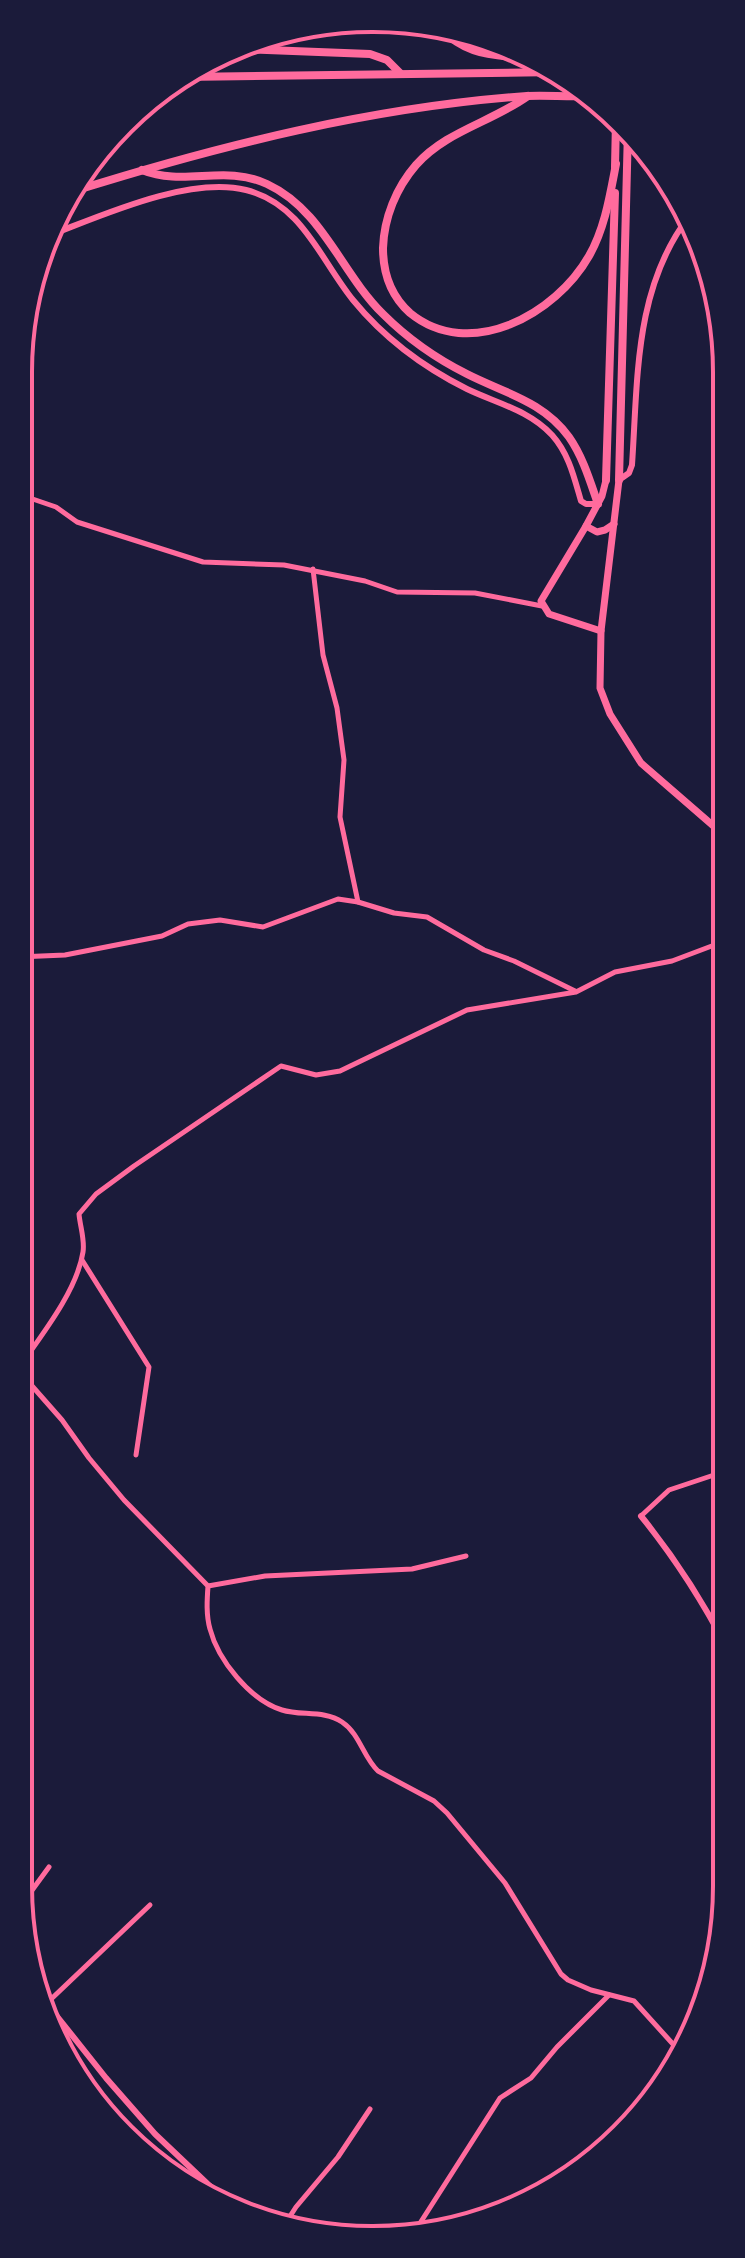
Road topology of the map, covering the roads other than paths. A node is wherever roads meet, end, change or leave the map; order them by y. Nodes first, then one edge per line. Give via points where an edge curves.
1 (459, 44) edge
2 (264, 50) edge
3 (495, 55) edge
4 (532, 72) edge
5 (400, 73) junction
6 (205, 77) edge
7 (528, 96) junction
8 (572, 96) edge
9 (616, 135) edge
10 (628, 147) edge
11 (616, 164) junction
12 (142, 170) junction
13 (87, 187) edge
14 (681, 228) edge
15 (63, 230) edge
16 (606, 480) joint
17 (619, 480) junction
18 (32, 499) edge
19 (598, 504) junction
20 (614, 524) junction
21 (586, 526) junction
22 (313, 569) junction
23 (542, 606) junction
24 (601, 631) junction
25 (713, 826) edge
26 (358, 902) junction
27 (713, 946) edge
28 (32, 956) edge
29 (576, 992) junction
30 (81, 1259) junction
31 (32, 1349) edge
32 (32, 1385) edge
33 (136, 1455) dead end
34 (713, 1475) edge
35 (641, 1516) joint
36 (466, 1556) dead end
37 (208, 1586) junction
38 (713, 1621) edge
39 (49, 1867) dead end
40 (32, 1890) edge
41 (150, 1905) dead end
42 (609, 1995) junction
43 (51, 1999) edge
44 (59, 2018) edge
45 (673, 2044) edge
46 (370, 2109) dead end
47 (205, 2182) edge
48 (291, 2215) edge
49 (421, 2222) edge

1 - 3 highway
2 - 5 highway via 370,54 387,60
4 - 5 highway
5 - 6 highway
7 - 8 highway
7 - 11 highway via 434,147 398,192 384,230 385,271 397,299 417,319 443,330 476,333 512,324 547,305 589,257
7 - 12 highway via 295,131
9 - 11 highway
10 - 17 highway
11 - 16 highway
12 - 13 highway
12 - 19 highway via 168,177 237,175 294,200 315,219 360,289 399,329 449,365 526,399 555,422 580,456
14 - 17 street via 650,293 632,465
15 - 19 street via 123,207 203,187 234,187 264,196 291,213 345,289 394,341 438,373 541,424 565,453 581,501
16 - 19 main road
17 - 20 main road
18 - 22 street via 77,522 203,562
19 - 21 main road
20 - 21 main road via 597,532
20 - 24 main road
21 - 23 main road via 542,597
22 - 23 street via 397,592 475,593
22 - 26 street via 344,760 340,817
23 - 24 main road via 552,615
24 - 25 main road via 600,688 625,742 641,763
26 - 28 street via 338,899 263,927 220,920 188,924 162,936
26 - 29 street via 427,917
27 - 29 street via 672,961 615,972
29 - 30 street via 467,1010 340,1071 316,1075 281,1066 86,1203 79,1214
30 - 31 street via 59,1310
30 - 33 street via 149,1367
32 - 37 street via 124,1500
34 - 35 street via 669,1490
35 - 38 street
36 - 37 street via 412,1569 265,1576
37 - 42 street via 207,1616 215,1644 251,1690 281,1710 342,1722 371,1765 447,1813 505,1883 561,1974
39 - 40 street
41 - 43 street
42 - 45 street via 634,2001
42 - 49 street via 531,2078 500,2098
44 - 47 street via 155,2134
46 - 48 street

